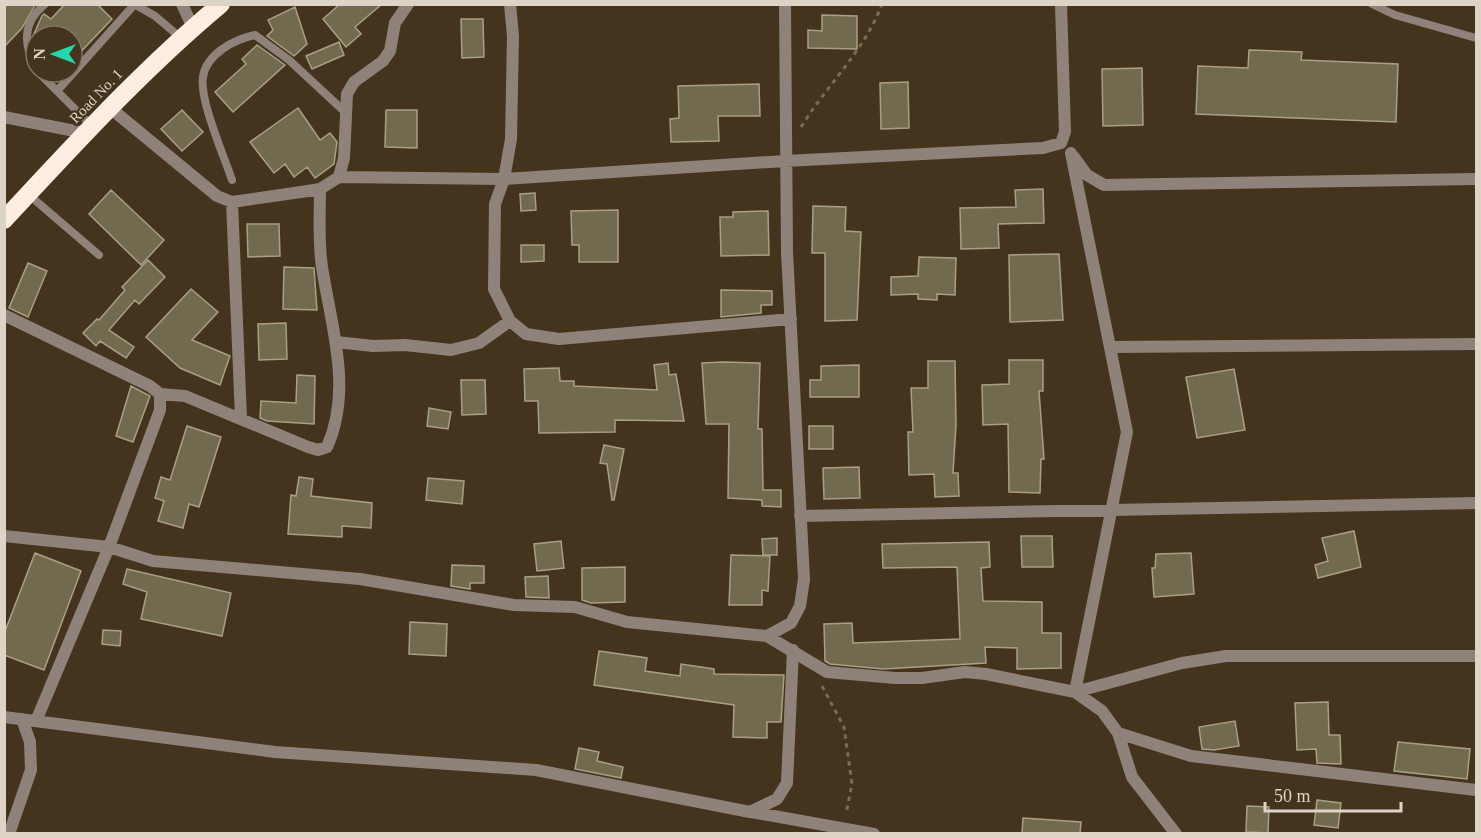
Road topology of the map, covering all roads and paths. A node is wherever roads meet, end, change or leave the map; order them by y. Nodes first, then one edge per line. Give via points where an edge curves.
1 (45, 4) edge
2 (134, 4) edge
3 (182, 4) edge
4 (221, 4) edge
5 (408, 4) edge
6 (510, 4) edge
7 (785, 4) edge
8 (882, 4) edge
9 (1061, 4) edge
10 (1372, 4) edge
11 (32, 24) edge
12 (187, 33) junction
13 (1476, 38) edge
14 (50, 84) edge
15 (57, 91) junction
16 (109, 107) junction
17 (345, 112) junction
18 (4, 117) edge
19 (88, 130) junction
20 (1061, 143) junction
21 (1071, 153) junction
22 (785, 161) junction
23 (339, 177) junction
24 (504, 179) junction
25 (1476, 179) edge
26 (232, 180) dead end
27 (320, 189) junction
28 (28, 195) junction
29 (232, 202) junction
30 (4, 220) edge
31 (99, 255) dead end
32 (4, 315) edge
33 (791, 319) junction
34 (510, 321) junction
35 (336, 342) junction
36 (1476, 344) edge
37 (1110, 347) junction
38 (160, 394) junction
39 (241, 418) junction
40 (1476, 503) edge
41 (1111, 512) junction
42 (800, 516) junction
43 (4, 536) edge
44 (109, 547) junction
45 (767, 636) junction
46 (793, 650) junction
47 (1476, 656) edge
48 (820, 685) dead end
49 (1075, 692) junction
50 (4, 717) edge
51 (22, 719) junction
52 (36, 721) junction
53 (1118, 733) junction
54 (1476, 790) edge
55 (750, 812) junction
56 (845, 829) junction
57 (9, 834) edge
58 (874, 834) edge
59 (1176, 834) edge

1 - 11 lane
2 - 12 lane
2 - 15 lane
3 - 12 street
4 - 12 highway, Road No. 1
5 - 17 street via 395,23 390,51 383,61 354,82 347,94
6 - 24 street via 513,92
7 - 22 street
8 - 22 path via 874,27 821,95
9 - 20 street via 1065,132
10 - 13 lane via 1395,15
12 - 16 highway, Road No. 1
14 - 15 lane
15 - 19 lane
16 - 19 highway, Road No. 1
16 - 29 street via 217,196
17 - 23 street via 344,158
17 - 26 lane via 289,60 255,35 222,48 203,74 202,90
18 - 19 street
19 - 28 highway, Road No. 1
20 - 21 street
20 - 22 street via 1042,148
21 - 25 street via 1087,175 1104,185
21 - 37 street
22 - 24 street
22 - 33 street
23 - 24 street
23 - 27 street
24 - 34 street via 495,204 494,289
27 - 29 street
27 - 35 street via 322,266
28 - 30 highway, Road No. 1
28 - 31 lane
29 - 39 street
32 - 38 street
33 - 34 street via 559,339 526,334
33 - 42 street
34 - 35 street via 479,343 451,350
35 - 39 street via 340,369 337,412 327,447 308,447
36 - 37 street
37 - 41 street via 1127,432
38 - 39 street via 185,396
38 - 44 street via 160,410
40 - 41 street
41 - 42 street
41 - 49 street
42 - 45 street via 804,579 800,606 791,623
43 - 44 street
44 - 45 street via 153,561 360,579 514,605 575,608 627,622
44 - 52 street
45 - 46 street
46 - 49 street via 826,672 922,678 965,672
46 - 55 street via 787,783 777,799
47 - 49 street via 1226,656 1182,663
48 - 56 path via 844,727 852,784
49 - 53 street via 1102,711
50 - 51 street
51 - 52 street
51 - 57 street via 30,742 31,770
52 - 55 street via 275,752 536,770
53 - 54 street via 1191,756
53 - 59 street via 1132,777
55 - 56 street
56 - 58 street

